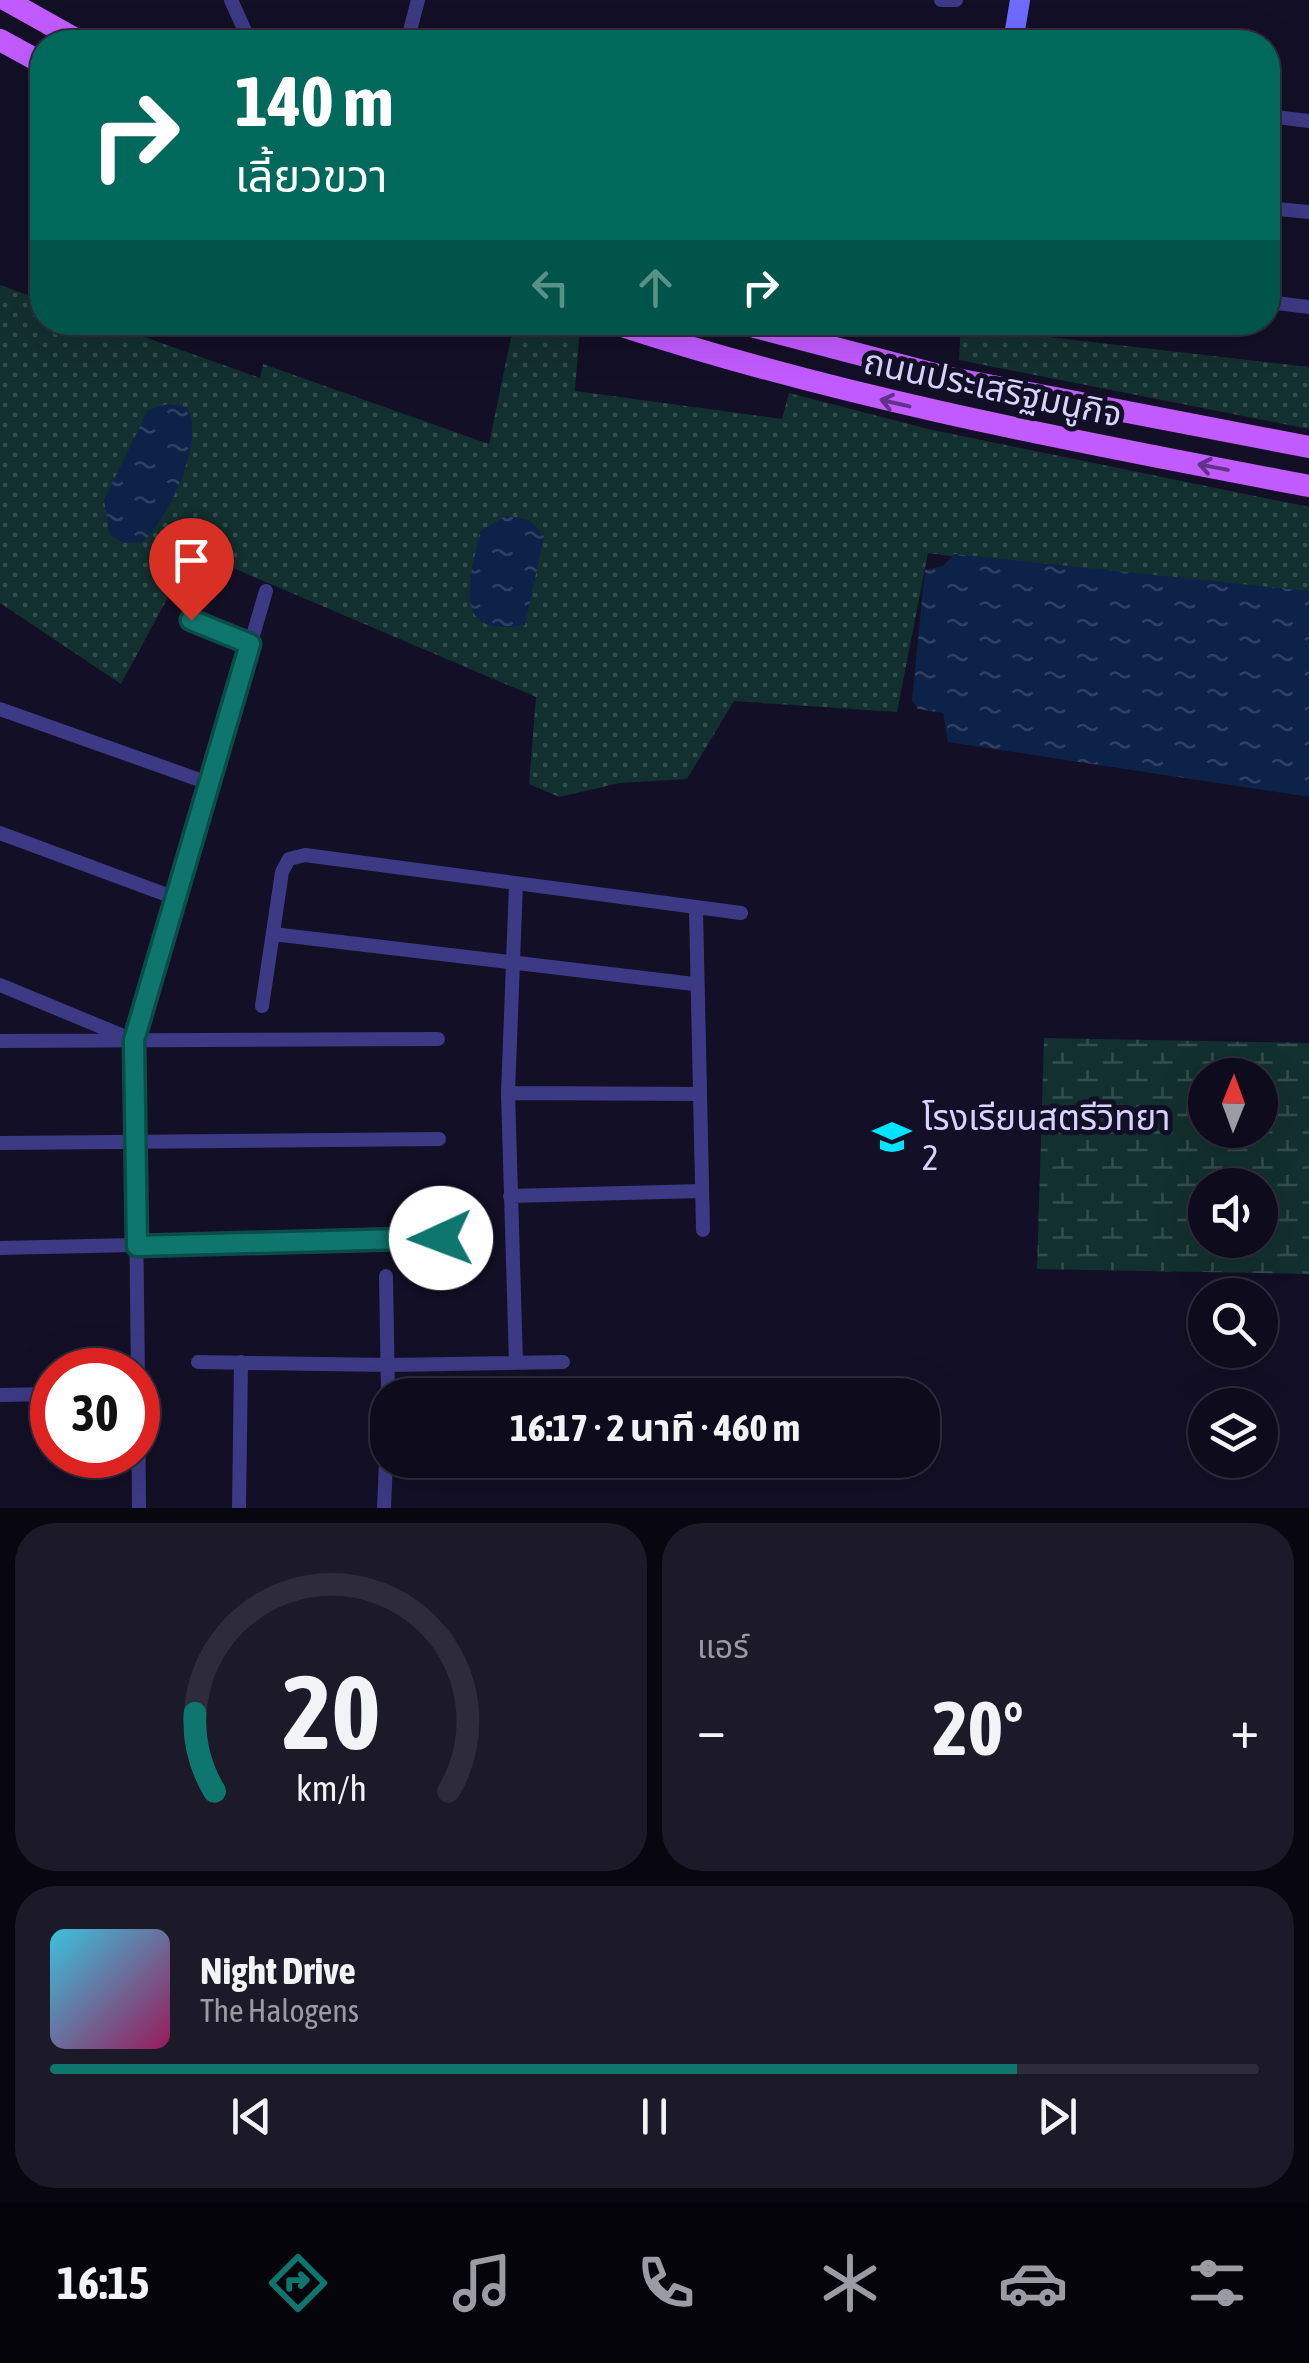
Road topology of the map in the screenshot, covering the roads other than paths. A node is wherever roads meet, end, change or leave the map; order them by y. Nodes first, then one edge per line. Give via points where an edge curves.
1 (6, 0) edge
2 (231, 0) edge
3 (418, 0) edge
4 (941, 0) edge
5 (956, 0) edge
6 (1020, 0) edge
7 (60, 30) edge
8 (245, 30) edge
9 (410, 30) edge
10 (1015, 30) edge
11 (0, 40) edge
12 (30, 57) edge
13 (1280, 121) edge
14 (1309, 121) edge
15 (1280, 209) edge
16 (1309, 212) edge
17 (1280, 303) edge
18 (1309, 307) edge
19 (651, 335) edge
20 (787, 335) edge
21 (1309, 447) edge
22 (1309, 486) edge
23 (266, 591) dead end
24 (191, 620) dead end
25 (250, 644) junction
26 (0, 710) edge
27 (211, 784) junction
28 (0, 834) edge
29 (516, 884) junction
30 (178, 899) junction
31 (696, 909) junction
32 (741, 913) dead end
33 (273, 934) junction
34 (512, 961) junction
35 (0, 984) edge
36 (694, 984) junction
37 (262, 1006) dead end
38 (438, 1039) dead end
39 (134, 1040) junction
40 (0, 1041) edge
41 (508, 1093) junction
42 (700, 1094) junction
43 (138, 1139) junction
44 (439, 1140) dead end
45 (0, 1143) edge
46 (702, 1191) junction
47 (510, 1196) junction
48 (703, 1230) dead end
49 (441, 1238) dead end
50 (137, 1246) junction
51 (0, 1248) edge
52 (386, 1276) dead end
53 (138, 1348) edge
54 (198, 1362) dead end
55 (241, 1362) junction
56 (516, 1362) junction
57 (563, 1362) dead end
58 (389, 1365) junction
59 (389, 1378) edge
60 (30, 1394) edge
61 (0, 1395) edge
62 (139, 1478) edge
63 (385, 1478) edge
64 (139, 1508) edge
65 (240, 1508) edge
66 (384, 1508) edge

1 - 7 main road
2 - 8 street
3 - 9 street
4 - 5 street
6 - 10 street
11 - 12 main road
13 - 14 street
15 - 16 street
17 - 18 street
22 -> 19 main road, ถนนประเสริฐมนูกิจ via 800,382
20 - 21 main road, ถนนประเสริฐมนูกิจ via 946,376
23 - 25 street
24 - 25 street
25 - 27 street
26 - 27 street
27 - 30 street
28 - 30 street
29 - 31 street
29 - 33 street via 289,858
29 - 34 street
30 - 39 street
31 - 32 street
31 - 36 street
33 - 34 street
33 - 37 street
34 - 36 street
34 - 41 street
35 - 39 street
36 - 42 street
38 - 39 street
39 - 40 street
39 - 43 street
41 - 42 street
41 - 47 street
42 - 46 street
43 - 44 street
43 - 45 street
43 - 50 street
46 - 47 street
46 - 48 street
47 - 56 street
49 - 50 street
50 - 51 street
50 - 53 street
52 - 58 street
54 - 55 street
55 - 58 street
55 - 65 street
56 - 57 street
56 - 58 street
58 - 59 street
60 - 61 street
62 - 64 street
63 - 66 street

